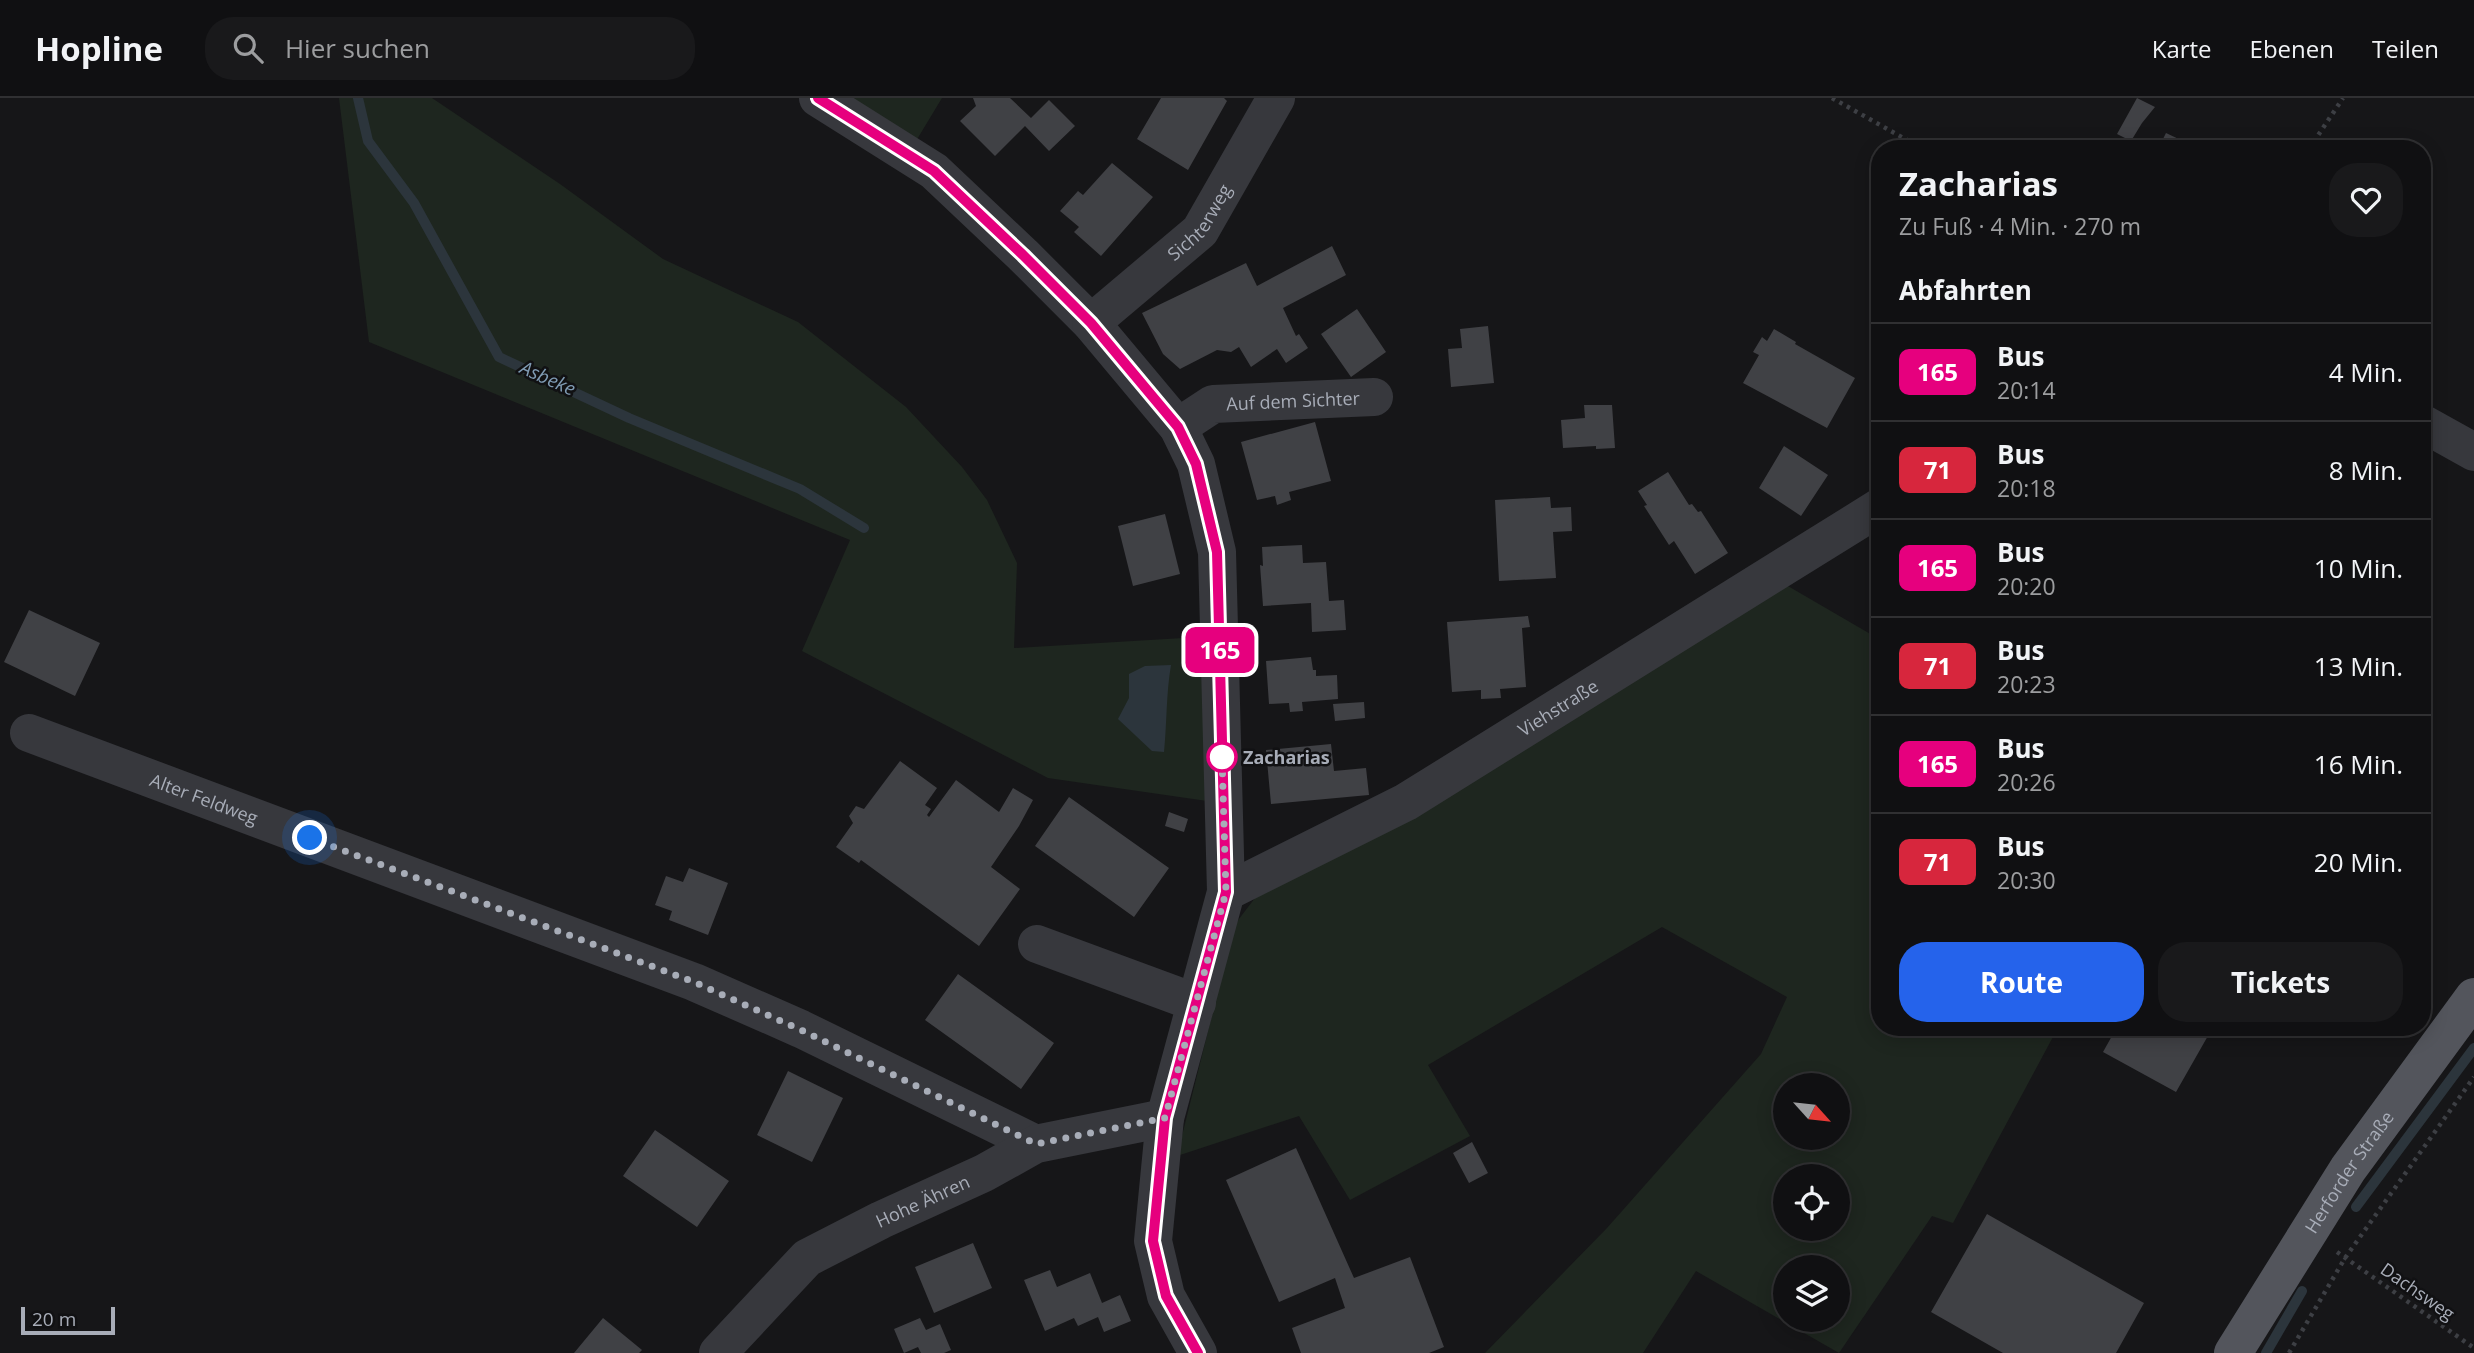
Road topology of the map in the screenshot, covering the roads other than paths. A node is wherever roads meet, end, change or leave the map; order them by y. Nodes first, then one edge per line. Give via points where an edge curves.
1 (818, 98) edge
2 (1276, 98) edge
3 (1091, 323) junction
4 (1374, 397) dead end
5 (1178, 427) junction
6 (2431, 428) edge
7 (2474, 452) edge
8 (1871, 513) edge
9 (29, 733) dead end
10 (1226, 892) junction
11 (1037, 944) dead end
12 (2474, 997) edge
13 (1196, 1003) junction
14 (1165, 1118) junction
15 (1036, 1144) junction
16 (718, 1353) edge
17 (1198, 1353) edge
18 (2233, 1353) edge

1 - 3 street via 934,171
2 - 3 street, Sichterweg via 1200,231
3 - 5 street
4 - 5 street, Auf dem Sichter via 1213,404
5 - 10 street via 1196,464 1217,552
6 - 7 street
8 - 10 street, Viehstraße via 1406,802
9 - 15 street, Alter Feldweg via 694,982
10 - 13 street
11 - 13 street
12 - 18 main road, Herforder Straße via 2347,1169
13 - 14 street
14 - 15 street, Hohe Ähren
14 - 17 street via 1153,1241 1166,1296
15 - 16 street, Hohe Ähren via 807,1258

